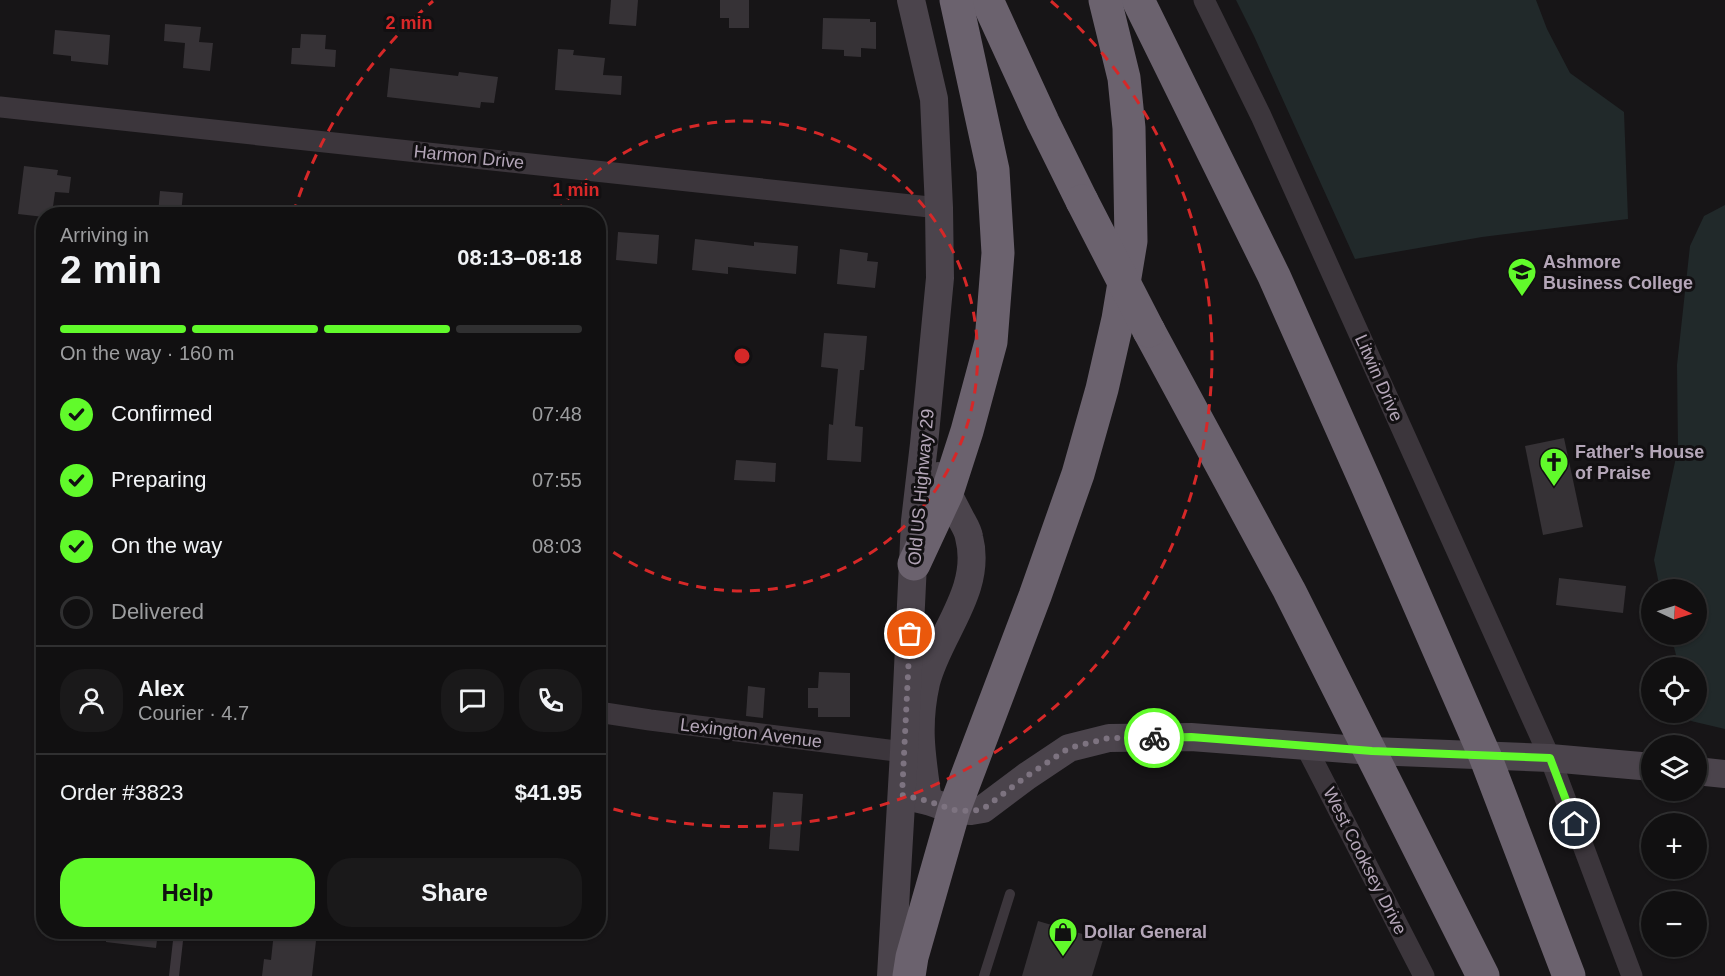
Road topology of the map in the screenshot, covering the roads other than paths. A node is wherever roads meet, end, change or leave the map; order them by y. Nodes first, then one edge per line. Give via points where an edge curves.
1 (911, 0) edge
2 (956, 0) edge
3 (987, 0) edge
4 (1105, 0) edge
5 (1138, 0) edge
6 (1204, 0) edge
7 (0, 107) edge
8 (939, 208) junction
9 (924, 444) junction
10 (947, 493) junction
11 (914, 564) junction
12 (606, 713) edge
13 (1306, 747) junction
14 (1372, 751) junction
15 (904, 752) junction
16 (1485, 756) junction
17 (1550, 758) junction
18 (1641, 766) edge
19 (1707, 772) edge
20 (1725, 774) edge
21 (928, 802) junction
22 (1010, 894) dead end
23 (178, 939) edge
24 (174, 976) edge
25 (891, 976) edge
26 (909, 976) edge
27 (984, 976) edge
28 (1424, 976) edge
29 (1484, 976) edge
30 (1569, 976) edge
31 (1632, 976) edge

1 - 8 street, Old US Highway 29 via 934,99
2 - 10 highway via 993,170 998,253 991,342
3 - 14 highway, bridge via 1082,201
4 - 21 highway via 1124,78 1128,128 1131,241 1118,319 1078,474 1035,596
5 - 16 highway via 1274,276
6 - 17 street, Litwin Drive via 1261,116
7 - 8 street, Harmon Drive
8 - 9 street, Old US Highway 29 via 940,278
9 - 10 street
9 - 11 street, Old US Highway 29
10 - 11 highway
10 - 21 street via 969,535 971,568 965,594 927,681 921,711 920,743
11 - 15 street, Old US Highway 29
12 - 15 street, Lexington Avenue
13 - 14 street
13 - 21 street via 1191,737 1109,738 1069,748 983,809 971,811
13 - 28 street, West Cooksey Drive
14 - 16 street
14 - 29 highway
15 - 21 street, Old US Highway 29
16 - 17 street
16 - 30 highway
17 - 18 street
17 - 31 street, Litwin Drive
19 - 20 street
21 - 25 street, Old US Highway 29
21 - 26 highway
22 - 27 lane
23 - 24 lane

